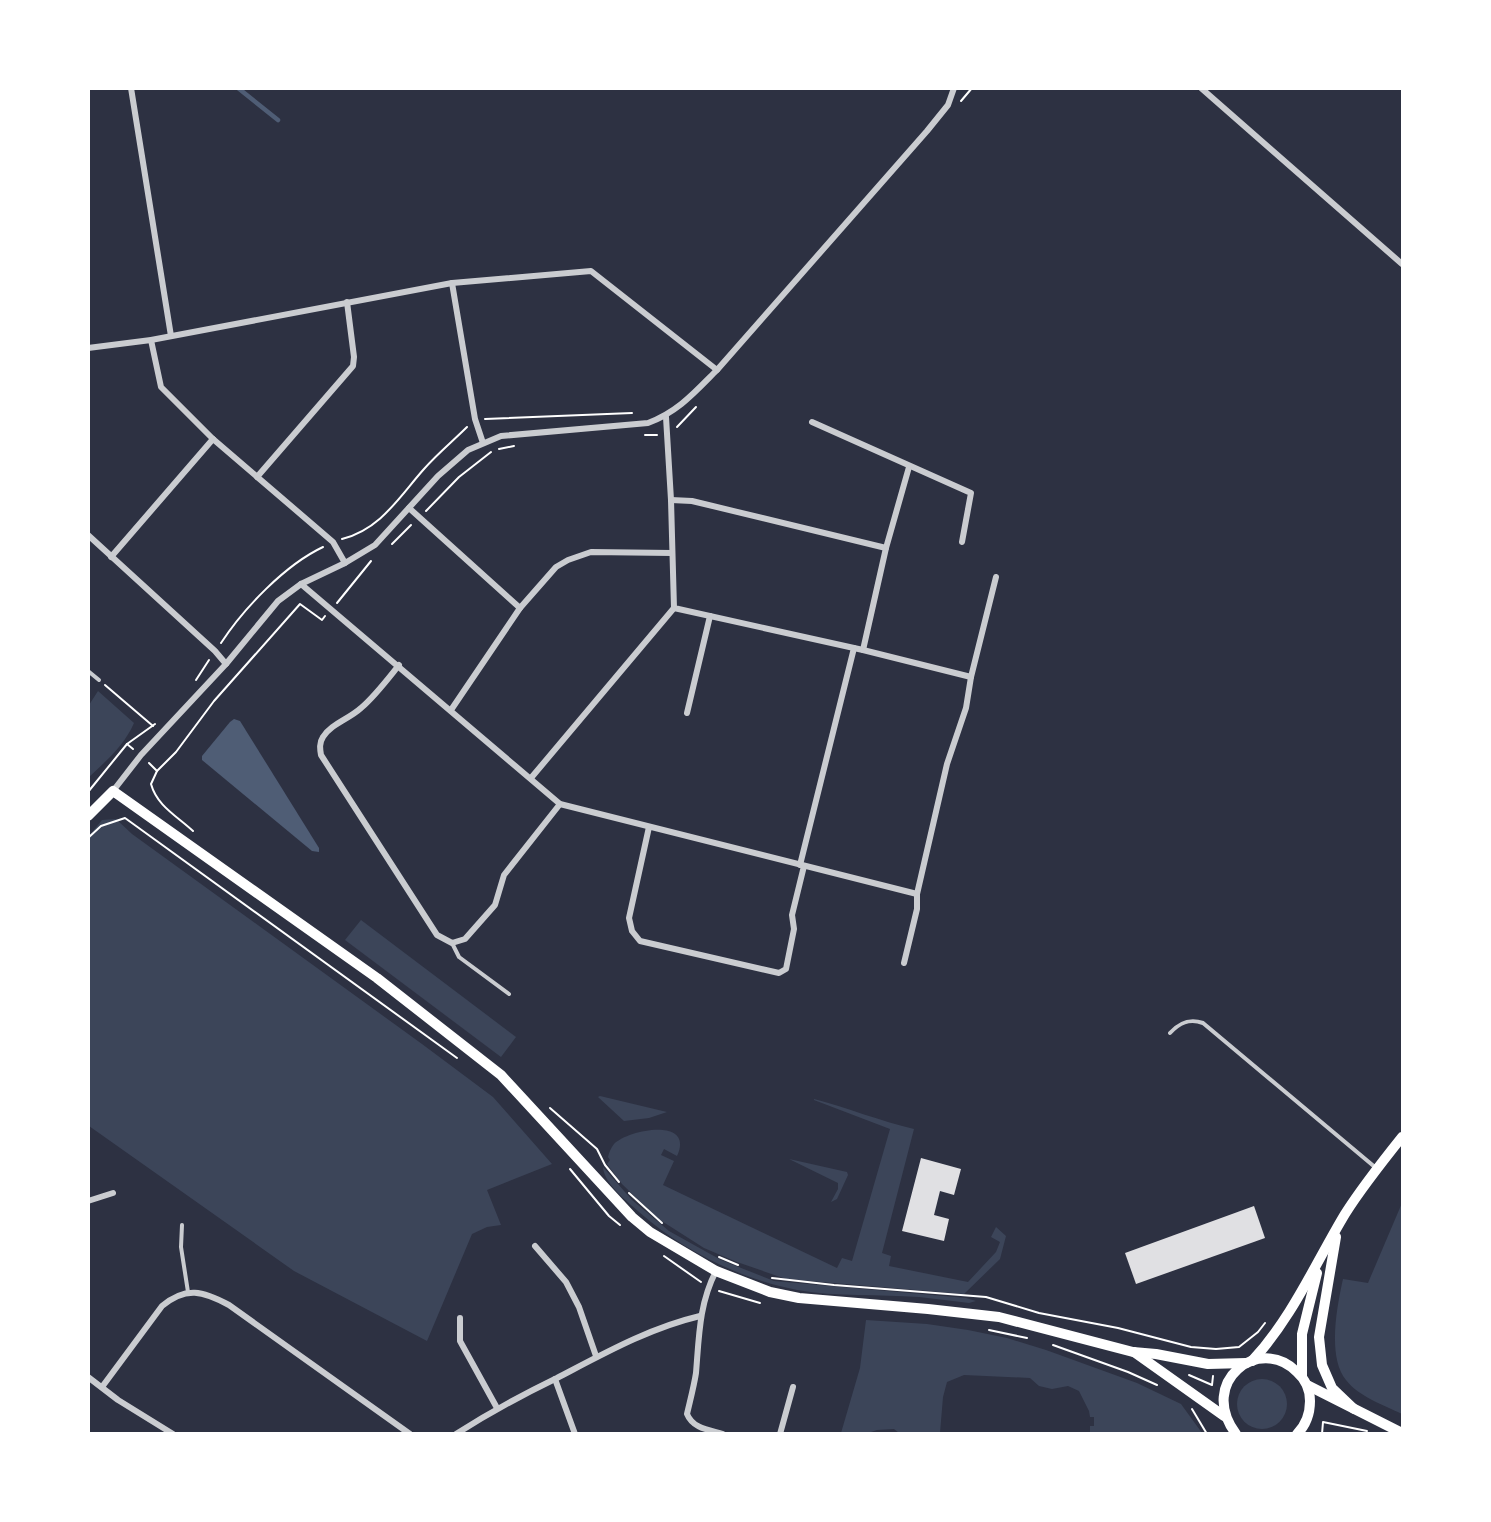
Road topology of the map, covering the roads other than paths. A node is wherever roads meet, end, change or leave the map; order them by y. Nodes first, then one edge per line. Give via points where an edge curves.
1 (131, 88) edge
2 (954, 88) edge
3 (1201, 88) edge
4 (1402, 264) edge
5 (452, 283) junction
6 (346, 302) junction
7 (171, 336) junction
8 (151, 340) junction
9 (88, 348) edge
10 (717, 370) junction
11 (666, 417) junction
12 (812, 422) dead end
13 (213, 439) junction
14 (483, 443) junction
15 (909, 467) junction
16 (257, 477) junction
17 (671, 500) junction
18 (409, 508) junction
19 (88, 535) edge
20 (962, 542) dead end
21 (886, 548) junction
22 (672, 553) junction
23 (111, 557) junction
24 (345, 563) junction
25 (996, 577) dead end
26 (301, 584) junction
27 (520, 608) junction
28 (674, 608) junction
29 (710, 616) junction
30 (854, 648) junction
31 (863, 650) junction
32 (226, 664) junction
33 (399, 665) junction
34 (88, 671) edge
35 (971, 677) junction
36 (99, 680) road end
37 (451, 710) junction
38 (687, 712) dead end
39 (531, 778) junction
40 (113, 791) junction
41 (560, 804) junction
42 (88, 816) edge
43 (649, 827) junction
44 (802, 865) junction
45 (917, 894) junction
46 (452, 943) junction
47 (904, 963) dead end
48 (509, 994) dead end
49 (1170, 1033) dead end
50 (1402, 1137) edge
51 (1377, 1168) junction
52 (113, 1193) dead end
53 (88, 1202) edge
54 (182, 1225) dead end
55 (1338, 1227) junction
56 (535, 1246) dead end
57 (1320, 1262) junction
58 (716, 1271) junction
59 (188, 1293) junction
60 (700, 1316) junction
61 (460, 1318) dead end
62 (1133, 1352) junction
63 (596, 1356) junction
64 (1249, 1362) junction
65 (88, 1377) edge
66 (555, 1379) junction
67 (1304, 1380) junction
68 (102, 1387) junction
69 (793, 1387) dead end
70 (497, 1408) junction
71 (1354, 1409) junction
72 (1224, 1416) junction
73 (1402, 1433) edge
74 (173, 1434) edge
75 (410, 1434) edge
76 (456, 1434) edge
77 (575, 1434) edge
78 (723, 1434) edge
79 (780, 1434) edge
80 (1236, 1434) edge
81 (1297, 1434) edge

1 - 7 street
2 - 10 street via 948,105 927,131
3 - 4 street
5 - 6 street
5 - 10 street via 591,271
5 - 14 street via 475,419
6 - 7 street
6 - 16 street via 353,366
7 - 8 street
8 - 9 street
8 - 13 street via 161,387
10 - 11 street
11 - 14 street via 648,423 501,436
11 - 17 street
12 - 15 street
13 - 16 street
13 - 23 street
14 - 18 street via 468,450 438,476
15 - 20 street via 971,493
15 - 21 street
16 - 24 street via 333,542
17 - 21 street via 692,501
17 - 22 street
18 - 24 street via 375,545
18 - 27 street
19 - 23 street
21 - 31 street
22 - 27 street via 578,555 556,567
22 - 28 street
23 - 32 street
24 - 26 street
25 - 35 street
26 - 32 street via 278,601
26 - 33 street
27 - 37 street
28 - 29 street
28 - 39 street
29 - 30 street
29 - 38 street
30 - 31 street
30 - 44 street
31 - 35 street
32 - 40 street via 141,755
33 - 37 street
33 - 46 street via 374,697 321,738 321,755 437,935
34 - 36 lane
35 - 45 street
37 - 39 street
39 - 41 street
40 - 42 main road
40 - 58 main road via 377,978 501,1075 620,1206 650,1232
41 - 43 street
41 - 46 street via 504,875 495,904 465,939
43 - 44 street
43 - 44 street via 629,918 640,941 779,973 786,969
44 - 45 street
45 - 47 street
46 - 48 lane via 459,957
49 - 51 lane via 1190,1020 1203,1023
50 - 51 main road
51 - 55 main road
52 - 53 street
54 - 59 lane
55 - 57 main road
55 - 71 main road via 1319,1337 1322,1365 1332,1388
56 - 63 street via 566,1282
57 - 64 main road via 1271,1340
57 - 67 main road via 1302,1334
58 - 60 street via 707,1287
58 - 62 main road via 770,1292 799,1298 999,1317
59 - 68 street via 162,1306
59 - 75 street via 211,1295 229,1305
60 - 63 street
60 - 78 street via 696,1375 687,1414 696,1426
61 - 70 street via 460,1341
62 - 64 main road via 1208,1364
62 - 72 main road
63 - 66 street
64 - 67 main road via 1285,1362
64 - 72 main road via 1227,1384 1222,1404
65 - 68 street
66 - 70 street
66 - 77 street
67 - 71 main road
67 - 81 main road via 1310,1408
68 - 74 street
69 - 79 street
70 - 76 street
71 - 73 main road
72 - 80 main road

